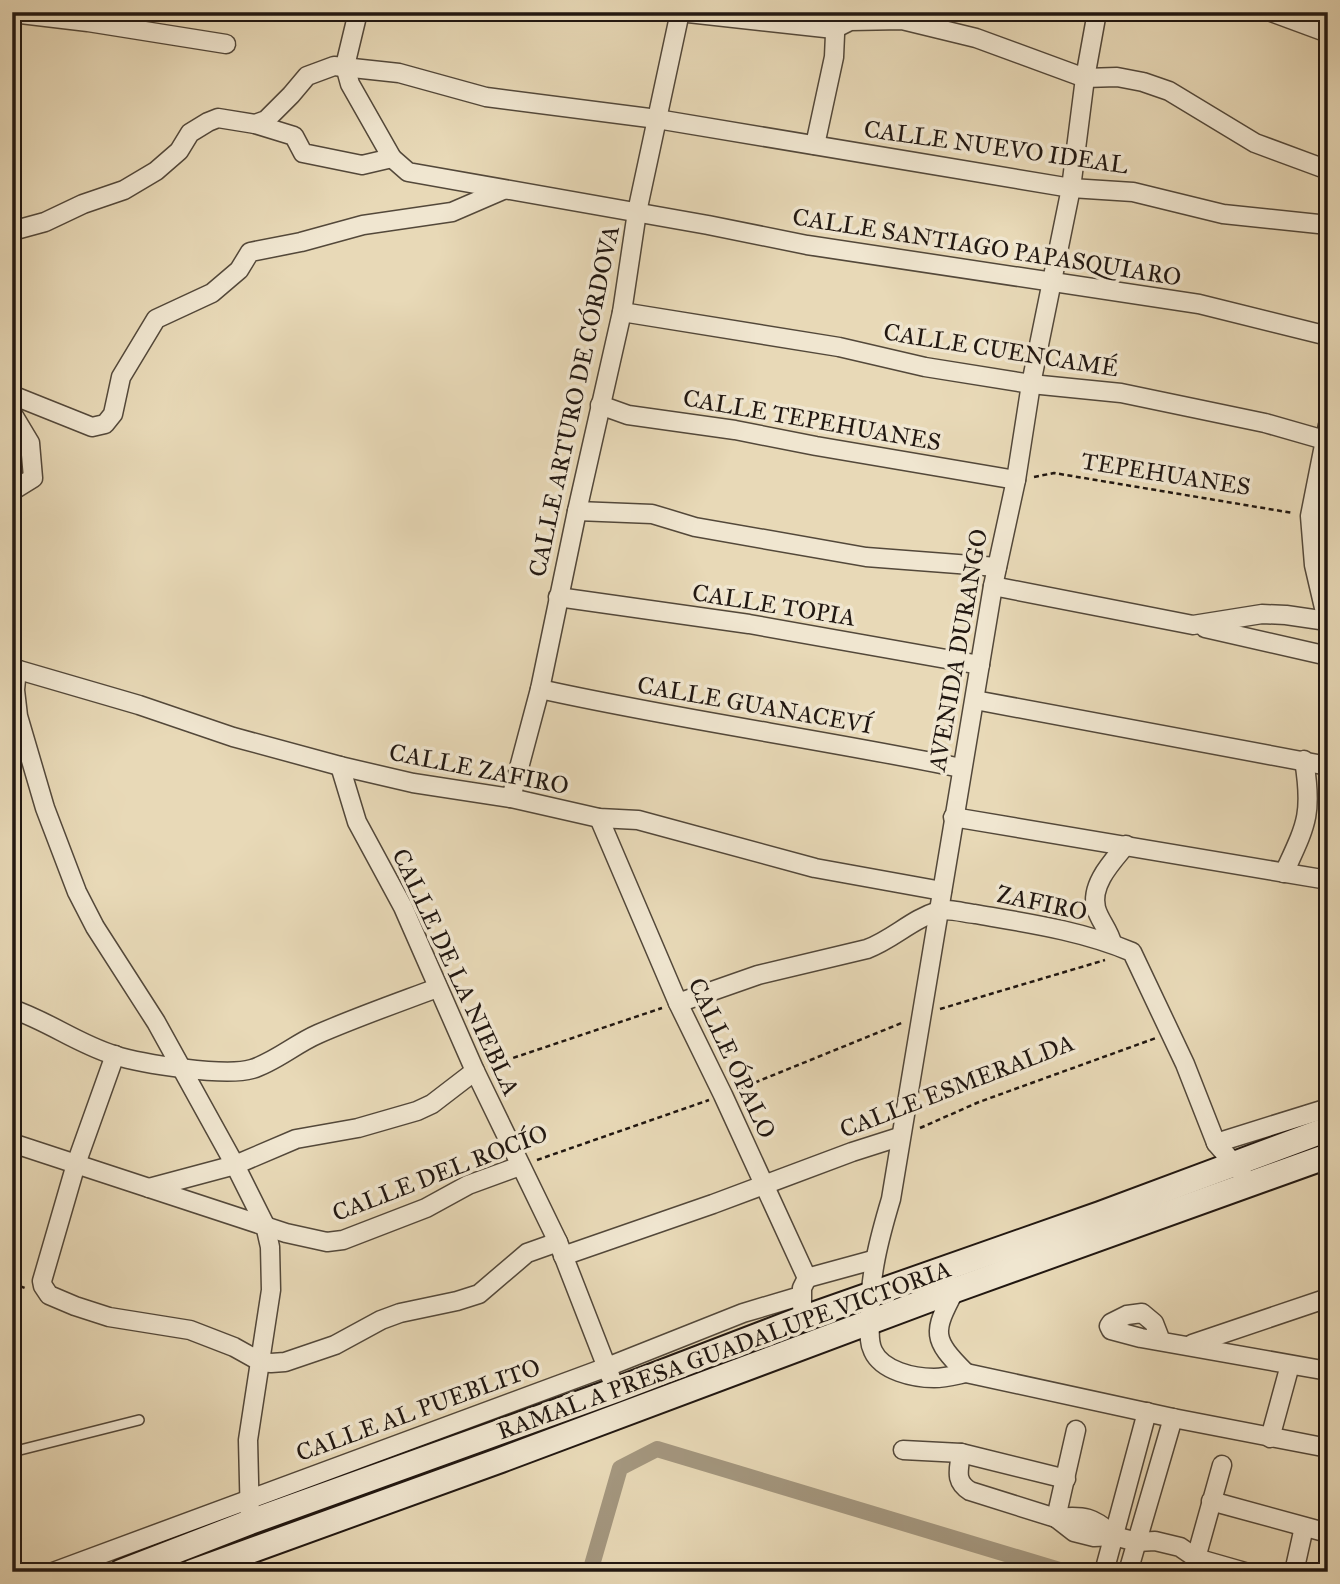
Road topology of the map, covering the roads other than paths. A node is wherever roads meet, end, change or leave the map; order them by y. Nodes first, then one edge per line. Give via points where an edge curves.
1 (358, 12) edge
2 (680, 12) edge
3 (1097, 12) edge
4 (1271, 12) edge
5 (12, 13) edge
6 (90, 17) edge
7 (835, 21) edge
8 (1328, 33) edge
9 (226, 44) dead end
10 (345, 66) junction
11 (1085, 78) junction
12 (657, 119) junction
13 (255, 124) junction
14 (815, 145) junction
15 (392, 158) junction
16 (1328, 170) edge
17 (1070, 188) junction
18 (505, 190) junction
19 (637, 212) junction
20 (1328, 225) edge
21 (12, 230) edge
22 (1051, 283) junction
23 (622, 312) junction
24 (1328, 336) edge
25 (1031, 384) junction
26 (12, 395) edge
27 (600, 405) junction
28 (12, 413) edge
29 (1326, 435) edge
30 (1016, 480) junction
31 (12, 491) edge
32 (577, 512) junction
33 (997, 567) junction
34 (993, 586) junction
35 (558, 597) junction
36 (1327, 623) edge
37 (1193, 625) junction
38 (1328, 656) edge
39 (980, 665) junction
40 (15, 669) edge
41 (540, 689) junction
42 (975, 700) junction
43 (1304, 760) junction
44 (340, 766) junction
45 (1328, 766) edge
46 (961, 768) junction
47 (511, 798) junction
48 (953, 817) junction
49 (599, 818) junction
50 (1126, 845) junction
51 (1284, 873) junction
52 (1328, 880) edge
53 (942, 891) junction
54 (940, 910) junction
55 (1112, 943) junction
56 (437, 988) junction
57 (678, 1003) junction
58 (12, 1009) edge
59 (115, 1055) junction
60 (180, 1067) junction
61 (475, 1071) junction
62 (1328, 1108) edge
63 (1328, 1129) edge
64 (900, 1136) junction
65 (12, 1143) edge
66 (1216, 1143) junction
67 (1328, 1156) edge
68 (76, 1164) junction
69 (234, 1165) junction
70 (520, 1166) junction
71 (1242, 1174) junction
72 (764, 1185) junction
73 (149, 1188) junction
74 (265, 1225) junction
75 (561, 1249) junction
76 (873, 1260) junction
77 (807, 1278) junction
78 (955, 1290) junction
79 (869, 1296) junction
80 (1328, 1298) edge
81 (802, 1307) junction
82 (870, 1322) junction
83 (1161, 1340) dead end
84 (1189, 1345) junction
85 (261, 1362) junction
86 (1290, 1364) junction
87 (607, 1367) junction
88 (1328, 1371) edge
89 (966, 1373) junction
90 (615, 1390) junction
91 (1147, 1412) junction
92 (623, 1415) junction
93 (1173, 1418) junction
94 (139, 1420) dead end
95 (1076, 1430) dead end
96 (1270, 1438) junction
97 (1328, 1448) edge
98 (903, 1450) dead end
99 (12, 1452) edge
100 (404, 1453) junction
101 (961, 1453) junction
102 (1222, 1465) dead end
103 (1066, 1479) junction
104 (1211, 1501) junction
105 (249, 1511) junction
106 (1056, 1518) junction
107 (1304, 1527) junction
108 (1328, 1532) edge
109 (1114, 1536) junction
110 (1137, 1542) junction
111 (1196, 1558) junction
112 (53, 1572) edge
113 (121, 1572) edge
114 (192, 1572) edge
115 (1104, 1572) edge
116 (1128, 1572) edge
117 (1245, 1572) edge
118 (1294, 1572) edge

1 - 10 street
2 - 7 street
2 - 12 street, CALLE ARTURO DE CÓRDOVA
3 - 11 street, AVENIDA DURANGO
4 - 8 street
5 - 6 street
6 - 9 street
7 - 11 street via 902,20 976,38
7 - 14 street via 834,57
10 - 12 street, CALLE NUEVO IDEAL via 399,73 486,97
10 - 13 street via 307,76 273,114
10 - 15 street via 350,84
11 - 16 street via 1116,77 1170,91 1255,143
11 - 17 street, AVENIDA DURANGO
12 - 14 street, CALLE NUEVO IDEAL
12 - 19 street, CALLE ARTURO DE CÓRDOVA
13 - 15 street via 294,136 303,153 362,165
13 - 21 street via 218,118 208,122 190,133 179,151 156,171 124,190 45,222
14 - 17 street, CALLE NUEVO IDEAL
15 - 18 street, CALLE SANTIAGO PAPASQUIARO via 408,172
17 - 20 street, CALLE NUEVO IDEAL via 1133,192 1223,214
17 - 22 street, AVENIDA DURANGO
18 - 19 street, CALLE SANTIAGO PAPASQUIARO
18 - 26 street via 452,212 363,225 250,252 239,270 212,293 156,319 121,377 113,414 105,424 92,427
19 - 22 street, CALLE SANTIAGO PAPASQUIARO via 807,245
19 - 23 street, CALLE ARTURO DE CÓRDOVA
22 - 24 street, CALLE SANTIAGO PAPASQUIARO via 1199,304
22 - 25 street, AVENIDA DURANGO
23 - 25 street, CALLE CUENCAMÉ via 839,346 907,364
23 - 27 street, CALLE ARTURO DE CÓRDOVA
25 - 29 street, CALLE CUENCAMÉ via 1121,393
25 - 30 street, AVENIDA DURANGO
27 - 30 street, CALLE TEPEHUANES via 628,415
27 - 32 street, CALLE ARTURO DE CÓRDOVA
28 - 31 street via 30,443 33,478
29 - 36 street via 1310,516 1314,565
30 - 33 street, AVENIDA DURANGO
32 - 33 street via 652,514 695,527 866,557
32 - 35 street, CALLE ARTURO DE CÓRDOVA
33 - 34 street, AVENIDA DURANGO
34 - 37 street
34 - 39 street, AVENIDA DURANGO
35 - 39 street, CALLE TOPIA via 749,624
35 - 41 street, CALLE ARTURO DE CÓRDOVA
36 - 37 street via 1262,614
37 - 38 street
39 - 42 street, AVENIDA DURANGO
40 - 44 street, CALLE ZAFIRO
40 - 60 street via 18,716 69,873 95,927
41 - 46 street, CALLE GUANACEVÍ
41 - 47 street, CALLE ARTURO DE CÓRDOVA
42 - 43 street
42 - 46 street, AVENIDA DURANGO
43 - 45 street
43 - 51 street via 1307,822
44 - 47 street, CALLE ZAFIRO
44 - 56 street, CALLE DE LA NIEBLA via 357,822 403,907
46 - 48 street, AVENIDA DURANGO
47 - 49 street, CALLE ZAFIRO
48 - 50 street
48 - 53 street, AVENIDA DURANGO
49 - 53 street, CALLE ZAFIRO via 638,820 815,868
49 - 57 street, CALLE ÓPALO
50 - 51 street
50 - 55 street via 1095,895 1096,909
51 - 52 street
53 - 54 street, AVENIDA DURANGO
54 - 55 street, ZAFIRO
54 - 57 street via 874,946 758,975
54 - 64 street, AVENIDA DURANGO
55 - 66 street, ZAFIRO via 1132,951
56 - 60 street via 316,1035 252,1069 223,1072
56 - 61 street, CALLE DE LA NIEBLA
57 - 72 street, CALLE ÓPALO
58 - 59 street
59 - 60 street
59 - 68 street
60 - 69 street
61 - 69 street via 417,1111 296,1139
61 - 70 street, CALLE DE LA NIEBLA
62 - 66 street
63 - 71 main road, RAMAL A PRESA GUADALUPE VICTORIA
64 - 72 street, CALLE ESMERALDA
64 - 76 street, AVENIDA DURANGO via 891,1199
65 - 68 street, CALLE DEL ROCÍO
66 - 71 street
67 - 71 main road, RAMAL A PRESA GUADALUPE VICTORIA
68 - 73 street, CALLE DEL ROCÍO
68 - 85 street via 43,1281 49,1295 108,1317 190,1329
69 - 73 street
69 - 74 street
70 - 74 street, CALLE DEL ROCÍO via 344,1240 306,1239
70 - 75 street, CALLE DE LA NIEBLA
71 - 78 main road, RAMAL A PRESA GUADALUPE VICTORIA
71 - 79 main road, RAMAL A PRESA GUADALUPE VICTORIA
72 - 75 street, CALLE ESMERALDA
72 - 77 street, CALLE ÓPALO
73 - 74 street, CALLE DEL ROCÍO
74 - 85 street via 271,1275
75 - 85 street, CALLE ESMERALDA via 527,1253 479,1294 381,1320 335,1345 285,1362
75 - 87 street, CALLE DE LA NIEBLA
76 - 77 street
76 - 79 street, AVENIDA DURANGO
77 - 81 street
78 - 82 main road, RAMAL A PRESA GUADALUPE VICTORIA
78 - 89 street via 942,1314 940,1343
79 - 81 main road, RAMAL A PRESA GUADALUPE VICTORIA
79 - 82 street, AVENIDA DURANGO
80 - 84 street
81 - 87 street, CALLE AL PUEBLITO via 732,1317
81 - 90 main road, RAMAL A PRESA GUADALUPE VICTORIA
82 - 89 street, AVENIDA DURANGO via 872,1351 889,1368 934,1378
82 - 92 main road, RAMAL A PRESA GUADALUPE VICTORIA
83 - 84 street
84 - 86 street
85 - 105 street via 247,1440
86 - 88 street
86 - 96 street
87 - 90 street, CALLE DE LA NIEBLA
87 - 100 street, CALLE AL PUEBLITO
89 - 91 street, AVENIDA DURANGO
90 - 92 street, CALLE DE LA NIEBLA
90 - 100 main road, RAMAL A PRESA GUADALUPE VICTORIA
91 - 93 street, AVENIDA DURANGO
91 - 109 street
92 - 114 main road, RAMAL A PRESA GUADALUPE VICTORIA
93 - 96 street, AVENIDA DURANGO
93 - 110 street
94 - 99 lane
95 - 103 street
96 - 97 street, AVENIDA DURANGO
98 - 101 street
100 - 105 main road, RAMAL A PRESA GUADALUPE VICTORIA
101 - 103 street
101 - 106 street via 957,1476 970,1491
102 - 104 street
103 - 106 street
104 - 107 street
104 - 111 street
105 - 112 street
105 - 113 main road, RAMAL A PRESA GUADALUPE VICTORIA
106 - 109 street via 1078,1516 1099,1522
107 - 108 street
107 - 118 street
109 - 110 street
109 - 115 street
110 - 111 street via 1176,1559
110 - 116 street
111 - 117 street

